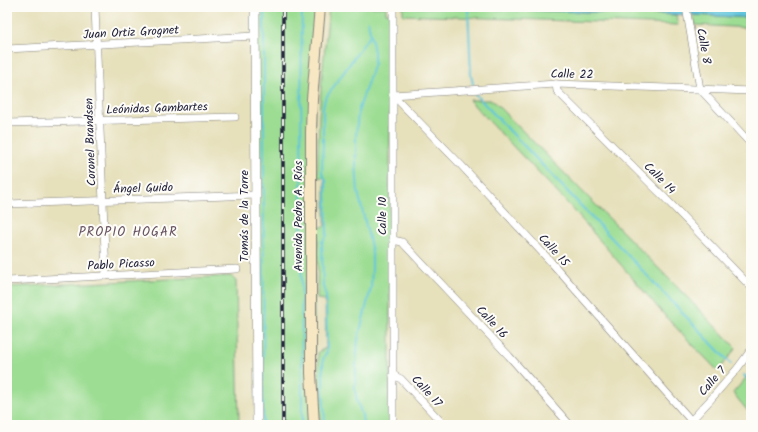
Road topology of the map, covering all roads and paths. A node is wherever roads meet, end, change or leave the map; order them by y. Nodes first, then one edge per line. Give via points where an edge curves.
1 (95, 7) edge
2 (255, 7) edge
3 (320, 7) edge
4 (393, 7) edge
5 (686, 7) edge
6 (255, 36) junction
7 (96, 44) junction
8 (7, 49) edge
9 (556, 84) junction
10 (700, 89) junction
11 (751, 91) edge
12 (393, 95) junction
13 (235, 117) dead end
14 (100, 121) junction
15 (7, 123) edge
16 (751, 144) edge
17 (256, 194) junction
18 (103, 200) junction
19 (7, 204) edge
20 (393, 240) junction
21 (237, 270) dead end
22 (106, 276) junction
23 (7, 282) edge
24 (751, 288) edge
25 (751, 350) edge
26 (393, 375) junction
27 (691, 424) edge
28 (257, 425) edge
29 (314, 425) edge
30 (393, 425) edge
31 (444, 425) edge
32 (570, 425) edge

1 - 7 street, Coronel Brandsen
2 - 6 street, Tomás de la Torre
3 - 29 main road, Avenida Pedro A. Ríos via 311,133 311,373
4 - 12 street, Calle 10
5 - 10 street, Calle 8
6 - 7 street, Juan Ortiz Grognet
6 - 17 street, Tomás de la Torre
7 - 8 street, Juan Ortiz Grognet
7 - 14 street, Coronel Brandsen
9 - 10 street, Calle 22
9 - 12 street, Calle 22
9 - 24 street, Calle 14 via 557,91
10 - 11 street, Calle 22
10 - 16 street
12 - 20 street, Calle 10
12 - 27 street, Calle 15 via 545,256
13 - 14 street, Leónidas Gambartes
14 - 15 street, Leónidas Gambartes
14 - 18 street, Coronel Brandsen
17 - 18 street, Ángel Guido
17 - 28 street, Tomás de la Torre
18 - 19 street, Ángel Guido
18 - 22 street, Coronel Brandsen
20 - 26 street, Calle 10
20 - 32 street, Calle 16 via 402,242 432,273
21 - 22 street, Pablo Picasso
22 - 23 street, Pablo Picasso
25 - 27 street, Calle 7
26 - 30 street, Calle 10
26 - 31 street, Calle 17 via 401,379

